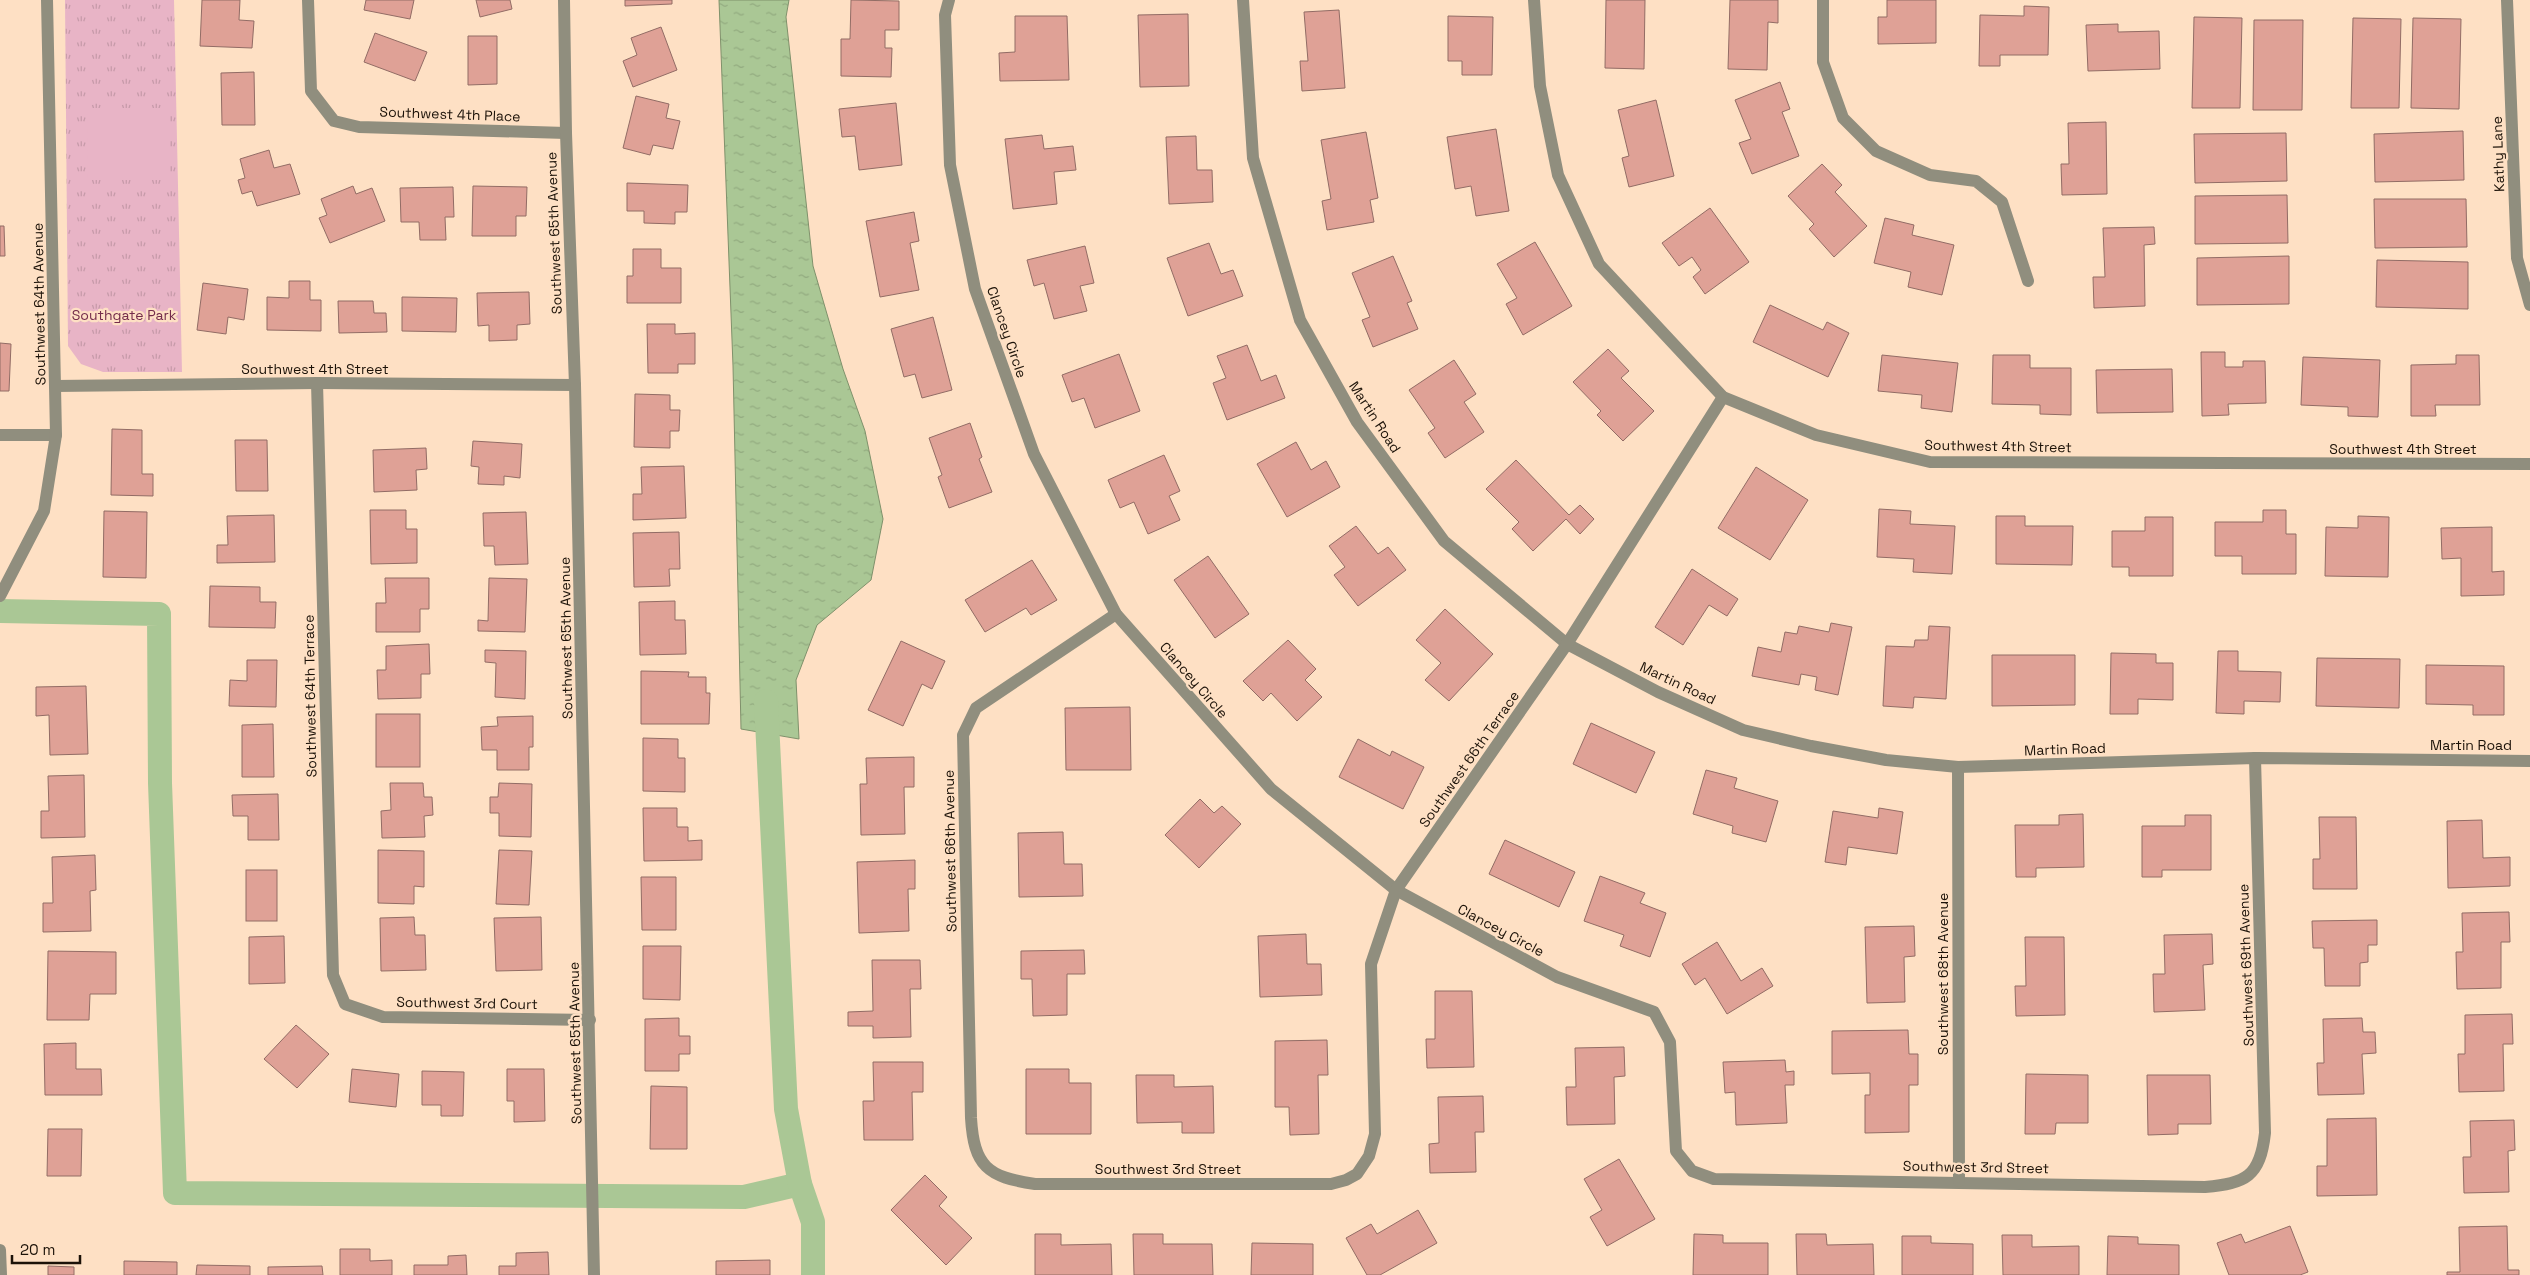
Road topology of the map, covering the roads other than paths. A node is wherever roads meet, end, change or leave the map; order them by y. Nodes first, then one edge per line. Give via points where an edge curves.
1 (47, 0) edge
2 (308, 0) edge
3 (564, 0) edge
4 (949, 0) edge
5 (1243, 0) edge
6 (1534, 0) edge
7 (1822, 0) edge
8 (2507, 0) edge
9 (566, 132) junction
10 (2028, 281) dead end
11 (2530, 305) edge
12 (317, 384) junction
13 (575, 385) junction
14 (55, 386) junction
15 (1723, 397) junction
16 (0, 435) edge
17 (56, 435) junction
18 (2530, 464) edge
19 (0, 596) edge
20 (1116, 614) junction
21 (1567, 644) junction
22 (2255, 758) junction
23 (2530, 761) edge
24 (1958, 767) junction
25 (1396, 890) junction
26 (345, 1004) joint
27 (590, 1020) junction
28 (983, 1163) joint
29 (2255, 1169) joint
30 (1692, 1171) joint
31 (1357, 1174) joint
32 (1959, 1181) junction
33 (0, 1250) edge
34 (1, 1275) edge
35 (594, 1275) edge

1 - 14 street, Southwest 64th Avenue
2 - 9 street, Southwest 4th Place via 311,91 334,121 359,127
3 - 9 street, Southwest 65th Avenue
4 - 20 street, Clancey Circle via 945,15 950,165 975,289 1034,454
5 - 21 street, Martin Road via 1252,158 1300,320 1357,422 1444,541
6 - 15 street, Southwest 4th Street via 1540,86 1558,176 1599,264
7 - 10 street via 1823,62 1843,118 1876,151 1930,176 1976,181 2002,202
8 - 11 street, Kathy Lane via 2517,258
9 - 13 street, Southwest 65th Avenue
12 - 13 street, Southwest 4th Street
12 - 14 street, Southwest 4th Street
12 - 26 street, Southwest 64th Terrace via 333,975
13 - 27 street, Southwest 65th Avenue
14 - 17 street, Southwest 64th Avenue
15 - 18 street, Southwest 4th Street via 1816,435 1930,462
15 - 21 street, Southwest 66th Terrace
16 - 17 street
17 - 19 street, Southwest 64th Avenue via 44,511
20 - 25 street, Clancey Circle via 1271,789
20 - 28 street, Southwest 66th Avenue via 976,708 963,735 972,1143
21 - 24 street, Martin Road via 1658,692 1743,730 1876,758
21 - 25 street, Southwest 66th Terrace
22 - 23 street, Martin Road
22 - 24 street, Martin Road
22 - 29 street, Southwest 69th Avenue via 2266,1133 2264,1150
24 - 32 street, Southwest 68th Avenue
25 - 30 street, Clancey Circle via 1557,977 1654,1012 1670,1042 1676,1151
25 - 31 street, Southwest 66th Terrace via 1371,964 1375,1134 1369,1156
26 - 27 street, Southwest 3rd Court via 383,1017
27 - 35 street, Southwest 65th Avenue
28 - 31 street, Southwest 3rd Street via 1002,1178 1035,1184 1331,1184
29 - 32 street, Southwest 3rd Street via 2234,1184 2205,1187
30 - 32 street, Southwest 3rd Street via 1714,1179
33 - 34 street

